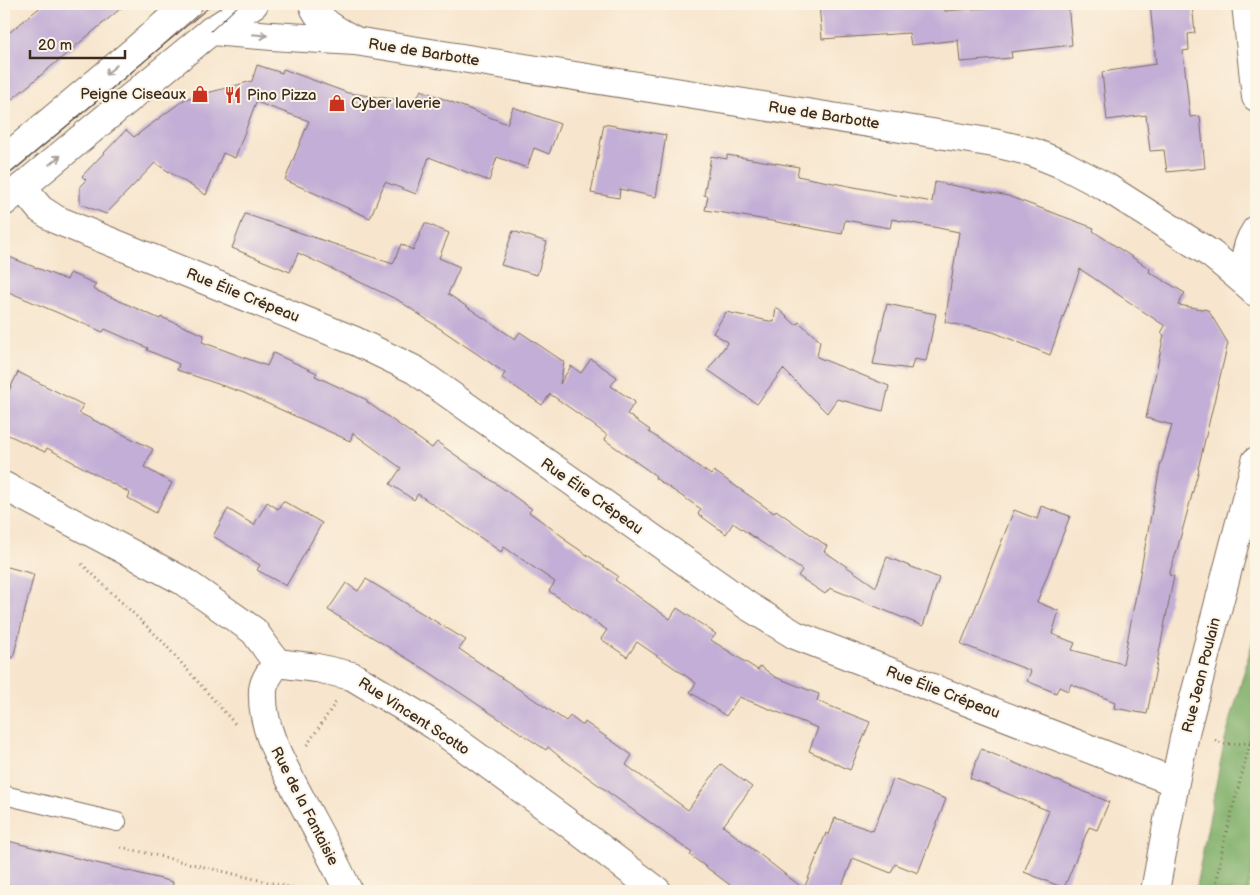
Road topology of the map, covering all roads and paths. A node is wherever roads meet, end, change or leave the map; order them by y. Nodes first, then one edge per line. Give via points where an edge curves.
1 (188, 4) edge
2 (254, 4) edge
3 (313, 4) edge
4 (1246, 4) edge
5 (212, 31) junction
6 (355, 41) junction
7 (1256, 97) edge
8 (4, 160) edge
9 (13, 195) edge
10 (1256, 230) edge
11 (1255, 292) edge
12 (1256, 461) edge
13 (4, 486) edge
14 (1256, 516) edge
15 (1231, 556) junction
16 (77, 559) dead end
17 (277, 663) junction
18 (339, 698) dead end
19 (1256, 721) edge
20 (238, 728) dead end
21 (1207, 737) dead end
22 (1250, 743) junction
23 (1256, 743) edge
24 (306, 747) dead end
25 (1175, 782) junction
26 (4, 795) edge
27 (117, 822) joint
28 (305, 891) edge
29 (348, 891) edge
30 (657, 891) edge
31 (1154, 891) edge
32 (1215, 891) edge

1 -> 8 street
2 - 5 street
3 - 6 street, Rue de Barbotte via 329,26
4 - 7 street
5 -> 6 street, Rue de Barbotte
9 -> 5 street
6 - 11 street, Rue de Barbotte via 947,135 1032,152 1106,187 1211,254
9 - 25 street, Rue Élie Crépeau via 57,220 355,341 415,370 748,606 795,635
10 - 11 street via 1245,260 1247,276
12 - 15 street, Rue Jean Poulain
13 - 17 street via 184,581 254,631
14 - 15 lane
15 - 25 street, Rue Jean Poulain
16 - 20 path via 162,641
17 - 29 street, Rue de la Fantaisie via 263,689 264,715 272,741
17 - 30 street, Rue Vincent Scotto via 352,676 426,720
18 - 24 path
19 - 22 path
21 - 22 path via 1224,744
22 - 23 path
22 - 32 path via 1223,845
25 - 31 street, Rue Jean Poulain
26 - 27 lane
27 - 28 path via 112,845

